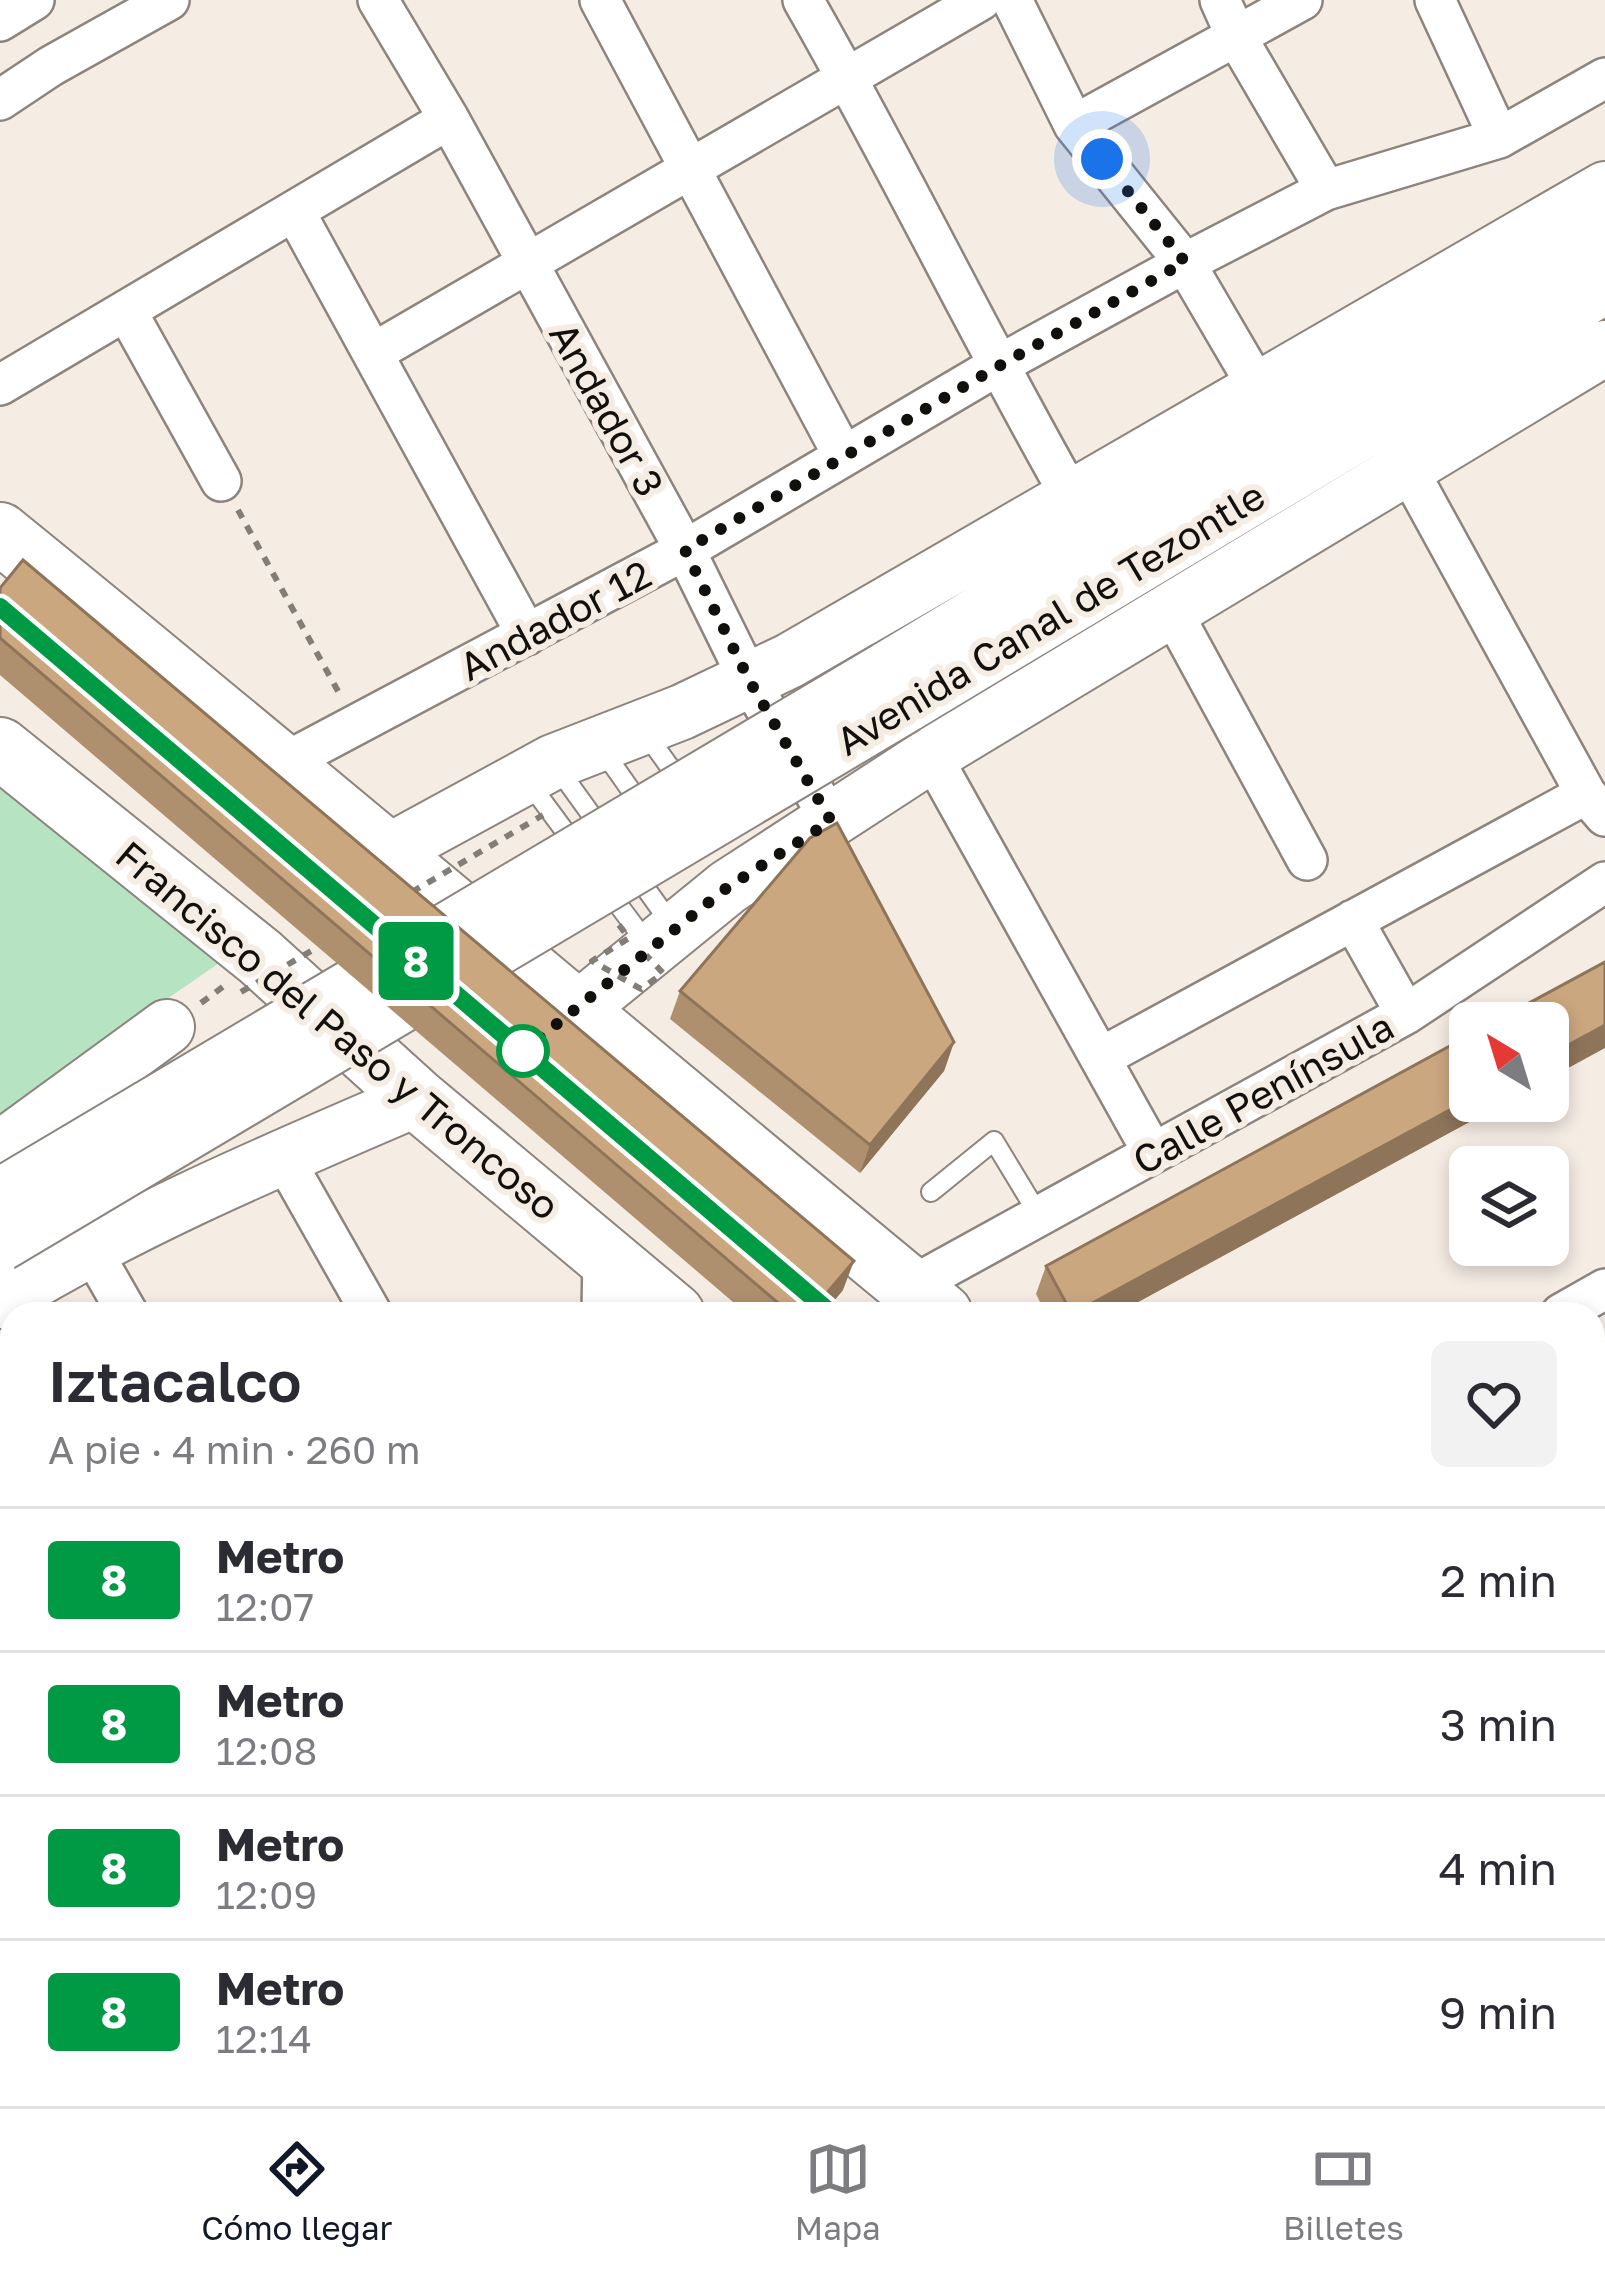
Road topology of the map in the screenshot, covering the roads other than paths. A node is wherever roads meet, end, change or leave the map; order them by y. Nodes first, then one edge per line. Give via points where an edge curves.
1 (169, 0) edge
2 (378, 0) edge
3 (600, 0) edge
4 (803, 0) edge
5 (980, 0) edge
6 (1012, 0) edge
7 (1220, 0) edge
8 (1302, 0) edge
9 (1435, 0) edge
10 (1237, 38) junction
11 (847, 76) junction
12 (1605, 78) edge
13 (0, 100) edge
14 (449, 119) junction
15 (1074, 125) junction
16 (1499, 138) junction
17 (688, 170) junction
18 (1605, 189) edge
19 (1326, 190) junction
20 (295, 212) junction
21 (1605, 243) edge
22 (1185, 262) junction
23 (528, 263) junction
24 (1605, 286) edge
25 (127, 312) junction
26 (1605, 348) edge
27 (373, 353) junction
28 (997, 367) junction
29 (0, 385) edge
30 (1260, 391) junction
31 (843, 455) junction
32 (1407, 468) junction
33 (221, 481) road end
34 (1073, 500) junction
35 (0, 533) edge
36 (685, 550) junction
37 (1170, 608) junction
38 (527, 635) junction
39 (769, 670) junction
40 (896, 687) junction
41 (0, 748) edge
42 (618, 752) junction
43 (931, 754) junction
44 (284, 763) junction
45 (880, 788) junction
46 (1595, 805) edge
47 (831, 821) junction
48 (1307, 860) dead end
49 (394, 876) junction
50 (1605, 882) edge
51 (706, 884) junction
52 (1353, 920) junction
53 (578, 1010) junction
54 (1406, 1014) junction
55 (167, 1027) dead end
56 (1100, 1058) junction
57 (417, 1099) junction
58 (30, 1132) edge
59 (1153, 1153) junction
60 (283, 1156) junction
61 (931, 1192) dead end
62 (0, 1196) edge
63 (1040, 1217) junction
64 (115, 1237) junction
65 (0, 1244) edge
66 (603, 1256) junction
67 (0, 1301) edge
68 (926, 1301) edge
69 (126, 1302) edge
70 (365, 1302) edge
71 (602, 1302) edge
72 (659, 1302) edge

1 - 13 street
2 - 14 street, Andador 3
3 - 17 street
4 - 11 street
5 - 11 street
6 - 15 street
7 - 10 street
8 - 10 street
9 - 16 street
10 - 15 street
10 - 19 street
11 - 17 street
11 - 28 street
12 - 16 street, Andador 12
14 - 20 street
14 - 23 street, Andador 3
15 - 22 street
16 - 19 street, Andador 12
17 - 23 street
17 - 31 street
18 - 30 street
19 - 22 street, Andador 12
20 - 25 street
20 - 27 street
21 - 40 street, Avenida Canal de Tezontle via 1541,275
22 - 28 street, Andador 12
22 - 30 street
23 - 27 street
23 - 36 street, Andador 3
24 - 40 street, Avenida Canal de Tezontle
25 - 29 street
25 - 33 street
26 - 32 street, Avenida Canal de Tezontle
27 - 38 street
28 - 31 street, Andador 12
28 - 34 street
30 - 34 street
31 - 36 street, Andador 12
32 - 37 street, Avenida Canal de Tezontle
32 - 46 street
34 - 39 street
35 - 44 main road
36 - 38 street, Andador 12
36 - 39 street, Andador 3
37 - 43 street, Avenida Canal de Tezontle
37 - 48 street
38 - 44 street, Andador 12
39 - 42 street
39 - 45 street via 797,691 829,738
39 - 47 street, Andador 3
40 - 62 street, Avenida Canal de Tezontle, bridge
40 - 65 street, Avenida Canal de Tezontle, bridge
41 - 57 main road, Francisco del Paso y Troncoso via 260,957
42 - 49 street
42 - 51 lane
42 - 51 lane
42 - 51 lane
42 - 51 lane
42 - 51 lane
43 - 45 street, Avenida Canal de Tezontle
43 - 56 street
44 - 49 main road
45 - 47 street, Avenida Canal de Tezontle
46 - 52 street
47 - 51 street, Avenida Canal de Tezontle
49 - 53 main road
50 - 54 street, Calle Península
51 - 53 street, Avenida Canal de Tezontle
52 - 54 street
52 - 56 street
53 - 68 main road
54 - 59 street, Calle Península
55 - 58 street
56 - 59 street
57 - 60 street
57 - 66 main road, Francisco del Paso y Troncoso
58 - 64 street
58 - 64 street
59 - 63 street, Calle Península
60 - 64 street
60 - 70 street
61 - 63 lane via 994,1141
63 - 68 street, Calle Península
64 - 67 street
64 - 69 street
66 - 71 street
66 - 72 main road, Francisco del Paso y Troncoso

